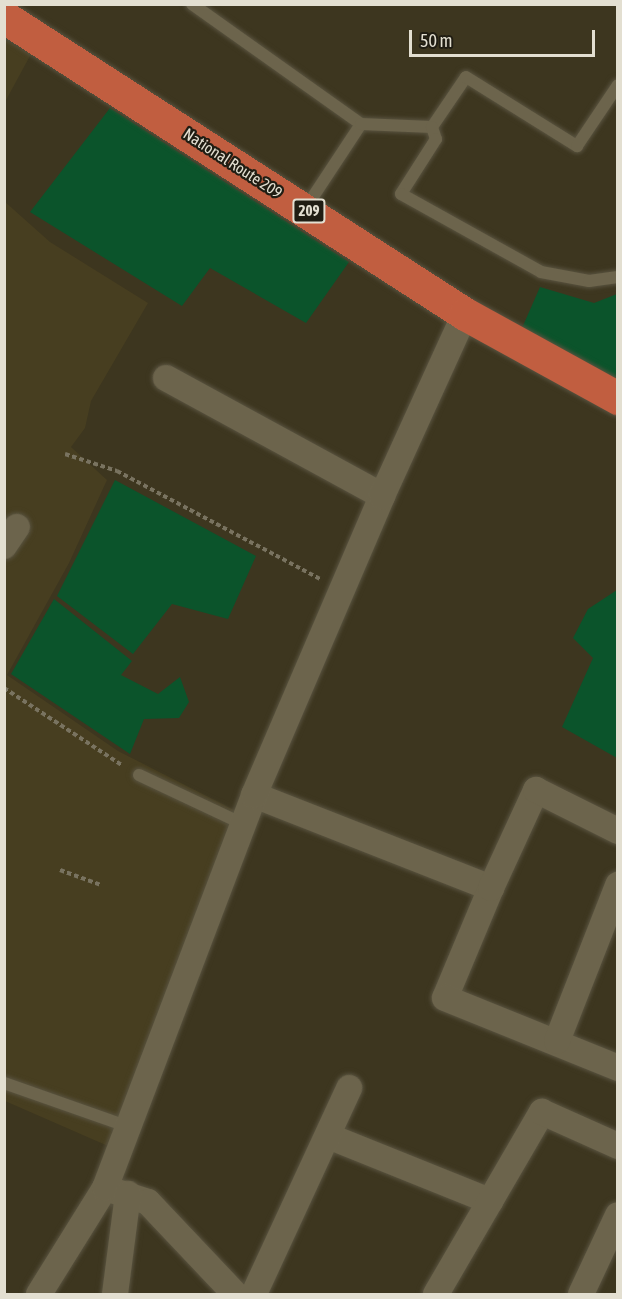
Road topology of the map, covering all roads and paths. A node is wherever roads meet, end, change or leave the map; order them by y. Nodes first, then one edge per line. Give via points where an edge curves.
1 (192, 4) edge
2 (4, 17) edge
3 (618, 85) edge
4 (361, 124) junction
5 (432, 127) junction
6 (305, 209) junction
7 (618, 277) edge
8 (465, 314) junction
9 (166, 378) dead end
10 (618, 398) edge
11 (65, 454) dead end
12 (382, 496) junction
13 (342, 590) junction
14 (4, 688) edge
15 (114, 760) dead end
16 (140, 776) dead end
17 (254, 795) junction
18 (243, 824) junction
19 (618, 831) edge
20 (60, 870) dead end
21 (101, 885) dead end
22 (618, 885) edge
23 (491, 888) junction
24 (556, 1041) junction
25 (618, 1068) edge
26 (4, 1083) edge
27 (349, 1088) dead end
28 (129, 1127) junction
29 (328, 1136) junction
30 (618, 1146) edge
31 (117, 1191) junction
32 (490, 1201) junction
33 (618, 1215) edge
34 (39, 1294) edge
35 (115, 1294) edge
36 (235, 1294) edge
37 (254, 1294) edge
38 (436, 1294) edge
39 (581, 1294) edge

1 - 4 lane
2 - 6 highway, National Route 209 / 209
3 - 5 lane via 577,146 466,76
4 - 5 lane
4 - 6 lane
5 - 7 lane via 436,140 401,194 541,272 589,281
6 - 8 highway, National Route 209 / 209
8 - 10 highway, National Route 209 / 209
8 - 12 street
9 - 12 street
11 - 13 path via 117,471
12 - 13 street
13 - 17 street
14 - 15 path
16 - 18 lane
17 - 18 street
17 - 23 street
18 - 28 street
19 - 23 street via 536,790
20 - 21 path
22 - 24 street
23 - 24 street via 445,998
24 - 25 street
26 - 28 lane
27 - 29 street
28 - 31 street
29 - 32 street
29 - 37 street
30 - 32 street via 542,1112
31 - 34 street
31 - 35 street
31 - 36 street via 148,1202
32 - 38 street
33 - 39 street

